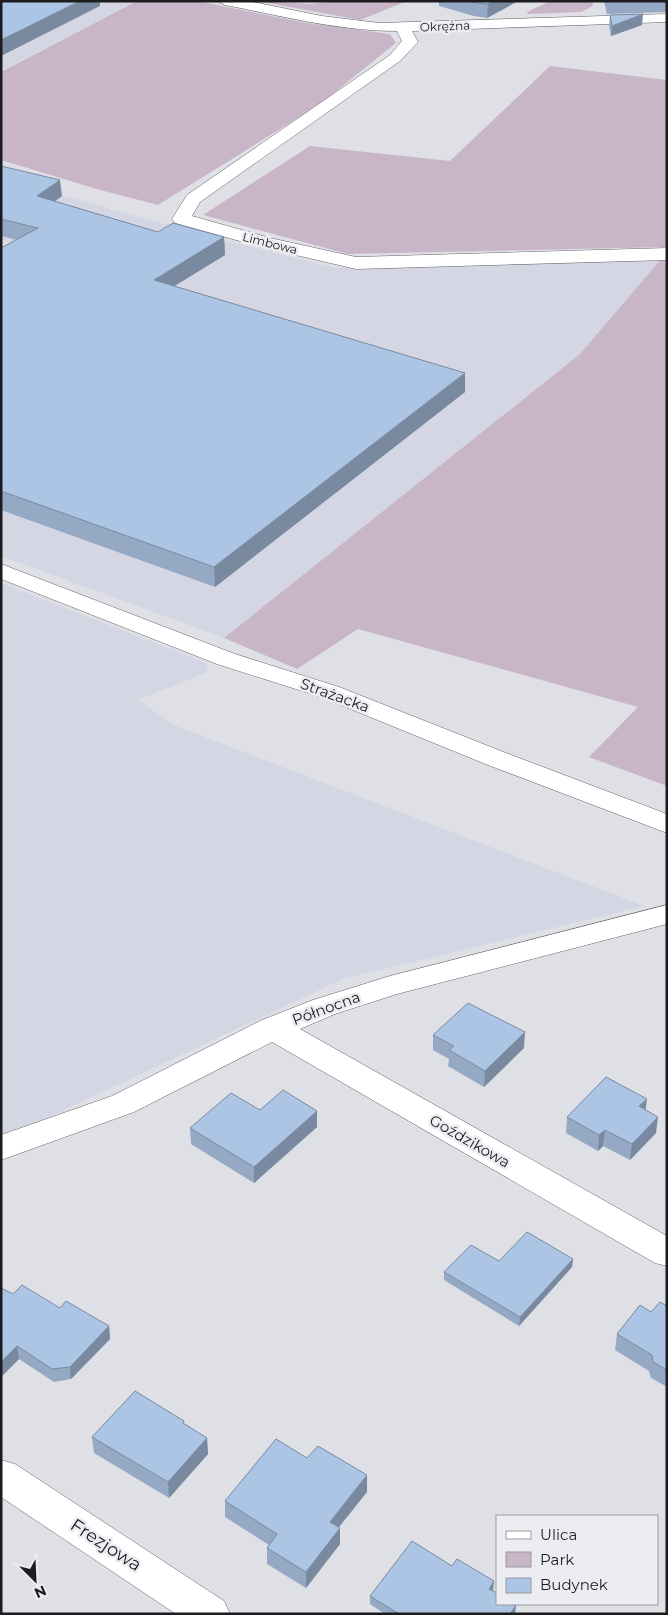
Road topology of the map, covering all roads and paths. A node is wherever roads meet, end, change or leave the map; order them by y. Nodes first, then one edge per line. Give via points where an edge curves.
1 (225, 1) edge
2 (667, 18) edge
3 (402, 28) junction
4 (667, 254) edge
5 (1, 571) edge
6 (667, 824) edge
7 (667, 914) edge
8 (273, 1028) junction
9 (1, 1148) edge
10 (667, 1253) edge
11 (1, 1476) edge
12 (210, 1614) edge

1 - 3 street, Okrężna via 349,24
2 - 3 street, Okrężna
3 - 4 street, Limbowa via 410,42 395,58 193,199 181,219 356,263
5 - 6 street, Strażacka via 226,659 355,702
7 - 8 street, Północna via 390,986 324,1007
8 - 9 street, Północna via 123,1104
8 - 10 street, Goździkowa
11 - 12 street, Frezjowa

